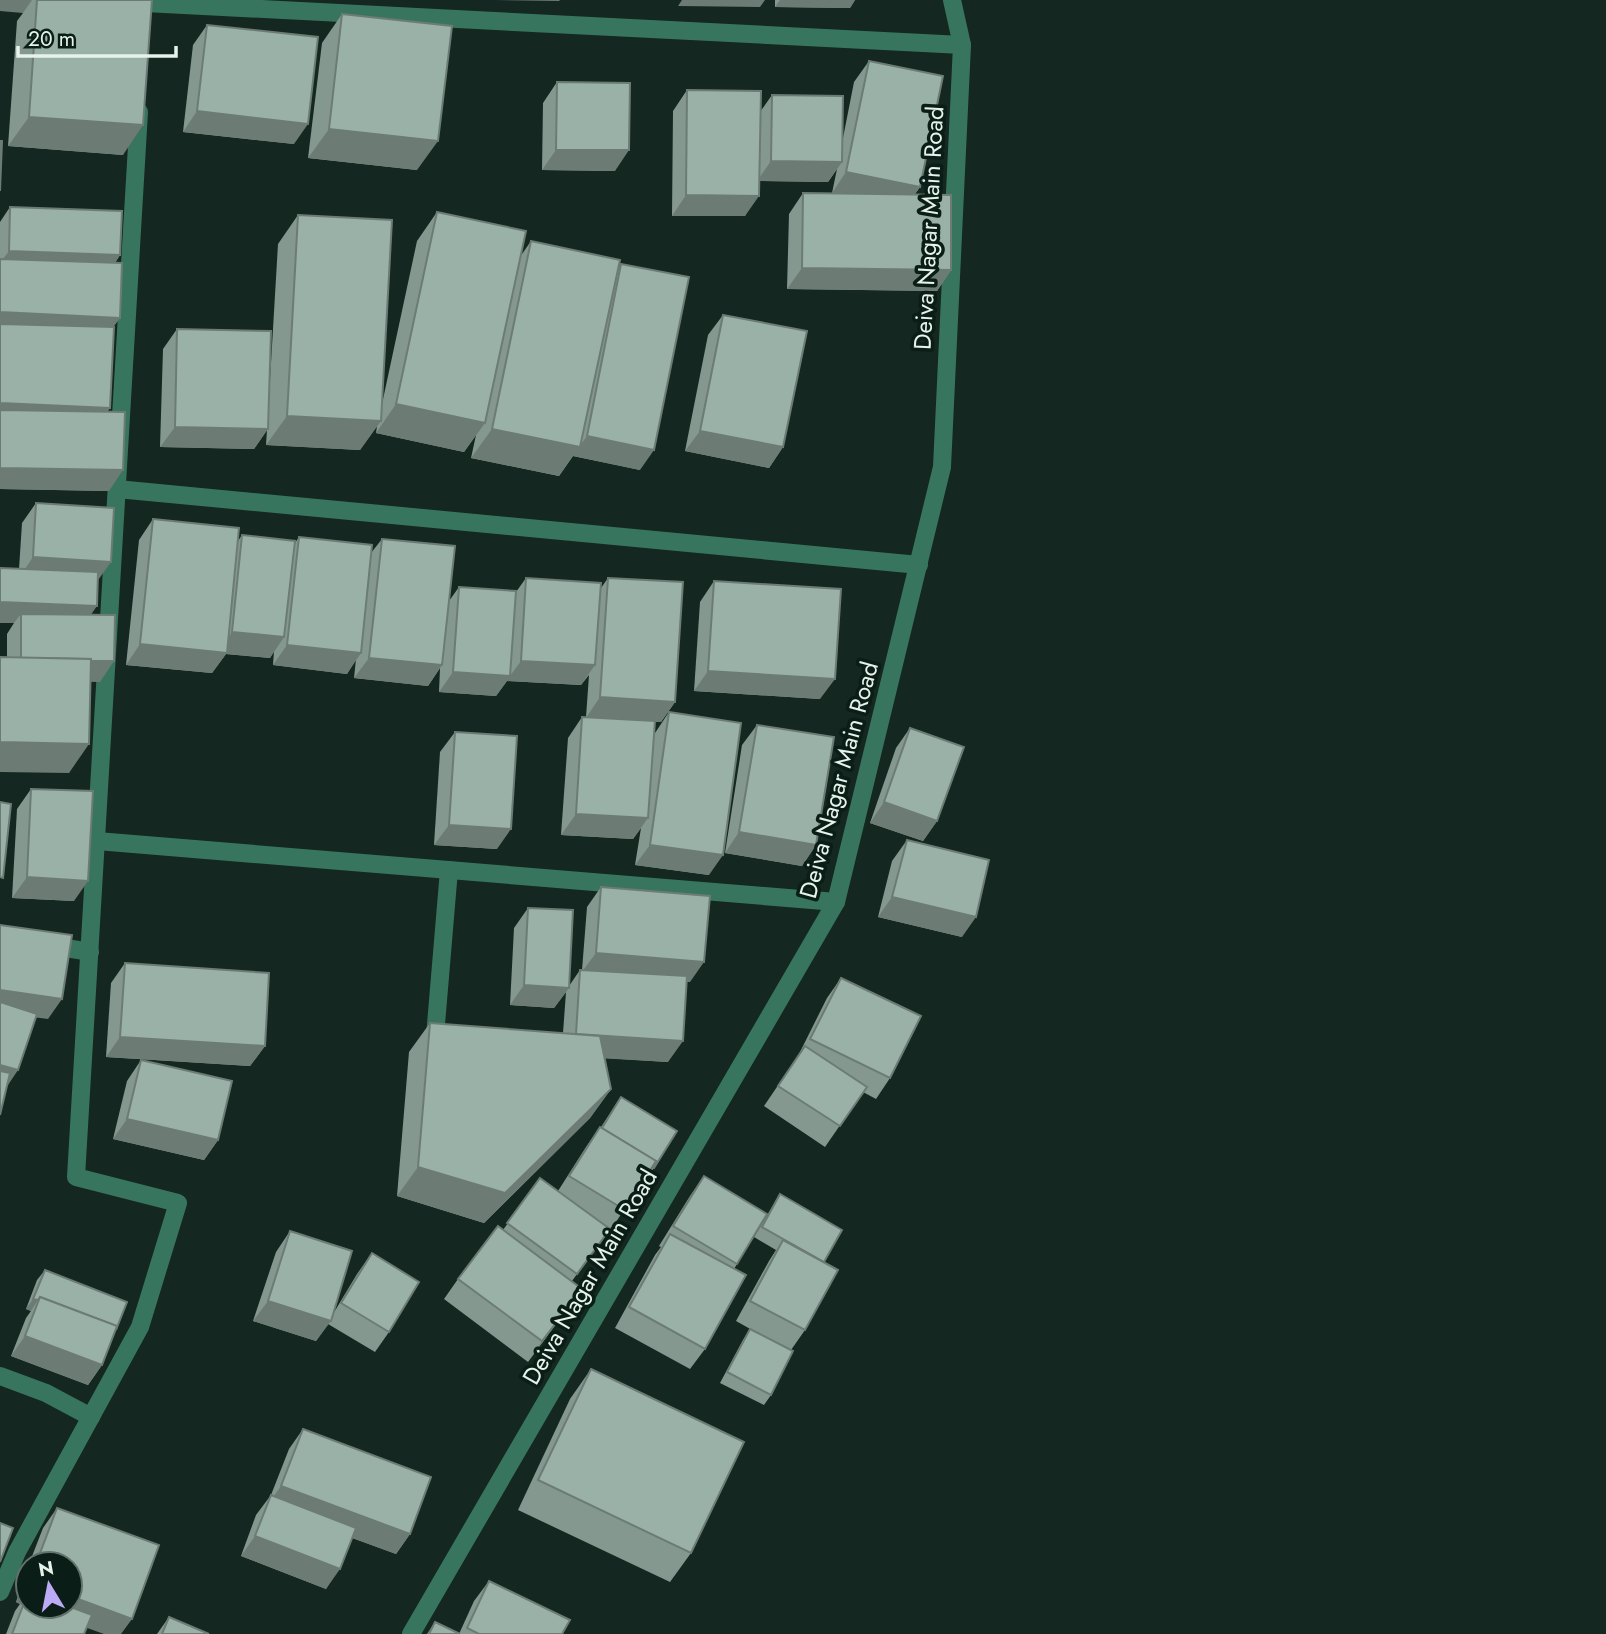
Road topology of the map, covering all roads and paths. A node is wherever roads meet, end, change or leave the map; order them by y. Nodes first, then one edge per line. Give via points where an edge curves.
1 (952, 0) edge
2 (144, 7) edge
3 (962, 45) junction
4 (139, 100) edge
5 (117, 489) junction
6 (919, 565) junction
7 (97, 841) junction
8 (449, 870) junction
9 (836, 902) junction
10 (0, 937) edge
11 (90, 952) junction
12 (435, 1036) edge
13 (0, 1376) edge
14 (91, 1417) junction
15 (0, 1592) edge
16 (411, 1634) edge

1 - 3 street, Deiva Nagar Main Road
2 - 3 street
3 - 6 street, Deiva Nagar Main Road via 942,467
4 - 5 street
5 - 6 street
5 - 7 street
6 - 9 street, Deiva Nagar Main Road
7 - 8 street
7 - 11 street
8 - 9 street
8 - 12 street
9 - 16 street, Deiva Nagar Main Road
10 - 11 street
11 - 14 street via 76,1177 178,1203 140,1327
13 - 14 street
14 - 15 street

